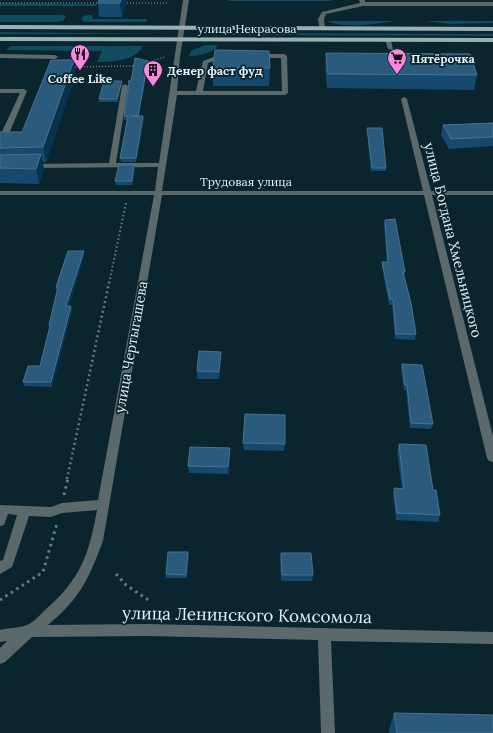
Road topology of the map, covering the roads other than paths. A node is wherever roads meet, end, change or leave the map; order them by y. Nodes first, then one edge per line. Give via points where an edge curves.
1 (186, 0) edge
2 (363, 2) edge
3 (493, 4) edge
4 (0, 27) edge
5 (181, 28) junction
6 (322, 29) junction
7 (493, 29) edge
8 (0, 38) edge
9 (180, 39) junction
10 (388, 40) junction
11 (493, 40) edge
12 (391, 49) dead end
13 (0, 56) edge
14 (237, 56) edge
15 (253, 56) edge
16 (55, 57) dead end
17 (125, 86) dead end
18 (0, 91) edge
19 (174, 93) junction
20 (199, 93) junction
21 (404, 99) dead end
22 (0, 139) edge
23 (163, 165) junction
24 (22, 166) edge
25 (112, 166) junction
26 (426, 192) junction
27 (493, 193) edge
28 (0, 194) edge
29 (158, 194) junction
30 (493, 458) edge
31 (103, 505) junction
32 (24, 511) junction
33 (0, 521) edge
34 (0, 568) edge
35 (30, 631) junction
36 (324, 633) junction
37 (0, 636) edge
38 (493, 638) edge
39 (0, 657) edge
40 (328, 733) edge

1 - 5 street, улица Чертыгашева
2 - 3 street
2 - 6 street via 324,13 321,19
4 - 5 main road, улица Некрасова
5 - 6 main road, улица Некрасова
5 - 9 street, улица Чертыгашева
6 - 7 main road, улица Некрасова
8 - 9 main road, улица Некрасова
9 - 10 main road, улица Некрасова
9 - 19 street, улица Чертыгашева
10 - 11 main road, улица Некрасова
10 - 12 street
13 - 16 street
14 - 20 street via 222,56 205,62
15 - 20 street via 284,56 285,93
17 - 25 street
18 - 22 street via 24,91 4,136
19 - 20 street
19 - 23 street, улица Чертыгашева
21 - 26 street, улица Богдана Хмельницкого
23 - 25 street
23 - 29 street, улица Чертыгашева
24 - 25 street
26 - 27 street, Трудовая улица
26 - 29 street, Трудовая улица
26 - 30 street, улица Богдана Хмельницкого
28 - 29 street, Трудовая улица
29 - 31 street, улица Чертыгашева
31 - 32 street via 62,508 51,512
31 - 35 street, улица Чертыгашева via 97,541 85,574 58,606
32 - 33 street via 3,509
32 - 34 street via 8,563
35 - 36 street, улица Ленинского Комсомола
35 - 37 street, улица Ленинского Комсомола
35 - 39 street, улица Чертыгашева
36 - 38 street, улица Ленинского Комсомола
36 - 40 street

